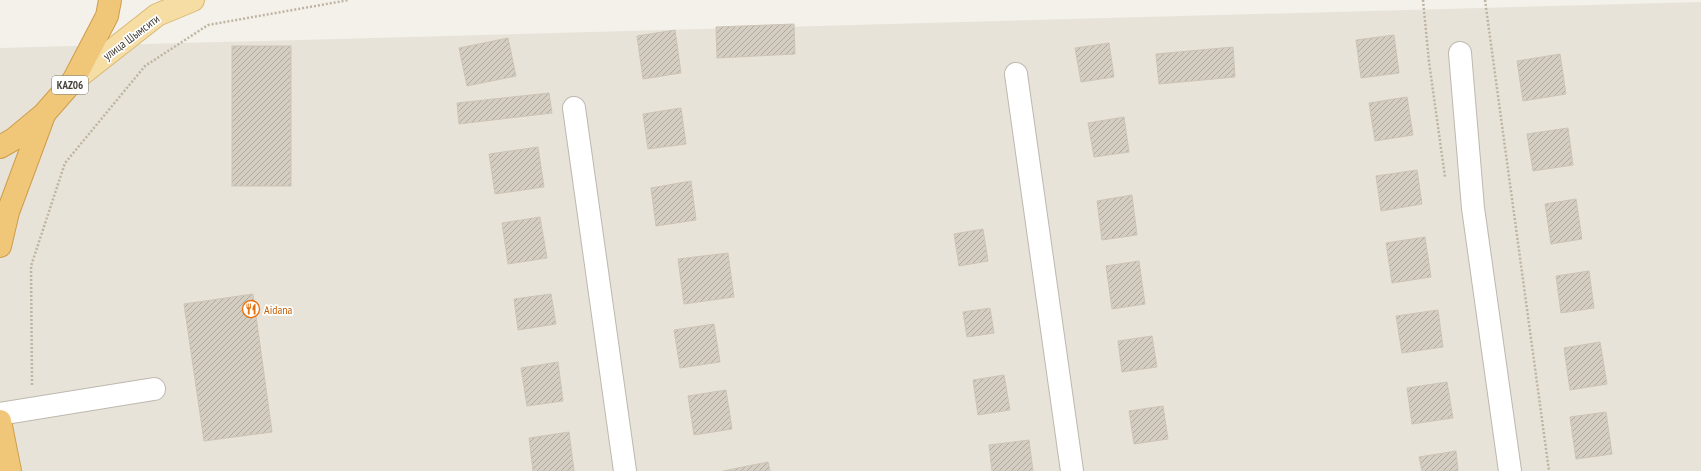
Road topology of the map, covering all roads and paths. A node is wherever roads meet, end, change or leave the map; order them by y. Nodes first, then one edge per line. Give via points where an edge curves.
1 (110, 0) edge
2 (193, 0) edge
3 (349, 0) edge
4 (1485, 0) edge
5 (1460, 53) dead end
6 (1016, 74) dead end
7 (73, 81) junction
8 (574, 108) dead end
9 (44, 114) junction
10 (0, 147) edge
11 (0, 246) edge
12 (154, 389) dead end
13 (32, 409) junction
14 (0, 414) edge
15 (0, 421) edge
16 (10, 471) edge
17 (625, 471) edge
18 (1072, 471) edge
19 (1510, 471) edge
20 (1549, 471) edge

1 - 7 highway, KАZ06 via 107,16
2 - 7 main road, улица Шымсити via 157,15
3 - 13 path via 208,25 145,66 65,163 32,266
4 - 20 path
5 - 19 street via 1473,208
6 - 18 street
7 - 9 highway, KАZ06
8 - 17 street
9 - 10 highway, KАZ06
9 - 11 highway, KАZ06 via 8,212
12 - 13 street
13 - 14 street
15 - 16 highway

